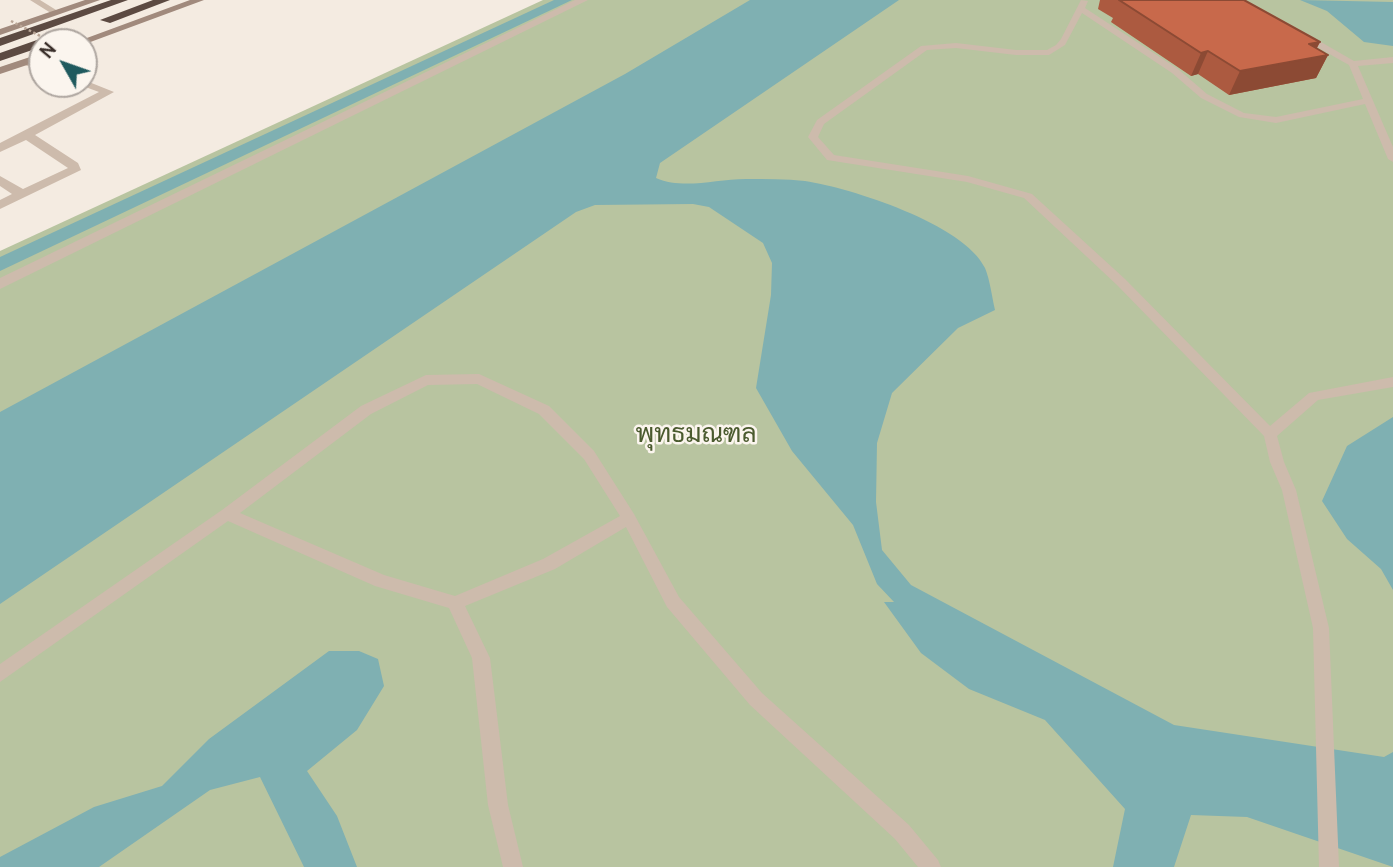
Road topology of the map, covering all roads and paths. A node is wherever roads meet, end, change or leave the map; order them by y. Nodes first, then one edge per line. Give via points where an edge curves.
1 (34, 0) edge
2 (95, 0) edge
3 (122, 0) edge
4 (164, 0) edge
5 (199, 0) edge
6 (583, 0) edge
7 (1082, 4) edge
8 (57, 13) junction
9 (11, 21) dead end
10 (86, 28) edge
11 (28, 29) edge
12 (1290, 29) edge
13 (0, 32) edge
14 (98, 36) edge
15 (0, 42) edge
16 (1299, 46) edge
17 (28, 48) edge
18 (1329, 54) junction
19 (0, 57) edge
20 (1393, 60) edge
21 (26, 62) edge
22 (1353, 64) junction
23 (0, 71) edge
24 (98, 88) edge
25 (98, 97) edge
26 (97, 98) edge
27 (1367, 101) junction
28 (27, 135) junction
29 (0, 148) edge
30 (1393, 159) edge
31 (0, 180) edge
32 (22, 195) junction
33 (0, 205) edge
34 (0, 284) edge
35 (1393, 382) edge
36 (1270, 434) junction
37 (227, 514) junction
38 (629, 518) junction
39 (456, 603) junction
40 (0, 674) edge
41 (1329, 866) edge
42 (513, 867) edge
43 (931, 867) edge

1 - 8 lane
2 - 8 main road
3 - 15 highway
4 - 10 highway
5 - 14 main road
6 - 34 street
7 - 27 lane via 1204,96 1242,115 1276,120
7 - 36 lane via 1060,46 1045,52 943,44 925,48 820,122 813,137 831,158 968,178 1028,196 1121,282
8 - 13 main road
9 - 11 path, bridge
12 - 18 lane
16 - 18 lane
17 - 19 highway
18 - 22 lane
20 - 22 lane
21 - 23 main road
22 - 27 lane
24 - 25 street via 108,92
26 - 28 street
27 - 30 lane
28 - 29 street
28 - 32 street via 75,170
31 - 32 street
32 - 33 street
35 - 36 lane via 1314,396
36 - 41 lane via 1289,490 1321,628
37 - 38 lane via 366,410 426,380 479,379 544,410 589,455
37 - 39 lane via 382,581
37 - 40 lane
38 - 39 lane via 549,564
38 - 43 lane via 673,602 756,699 902,832
39 - 42 lane via 481,658 498,805

